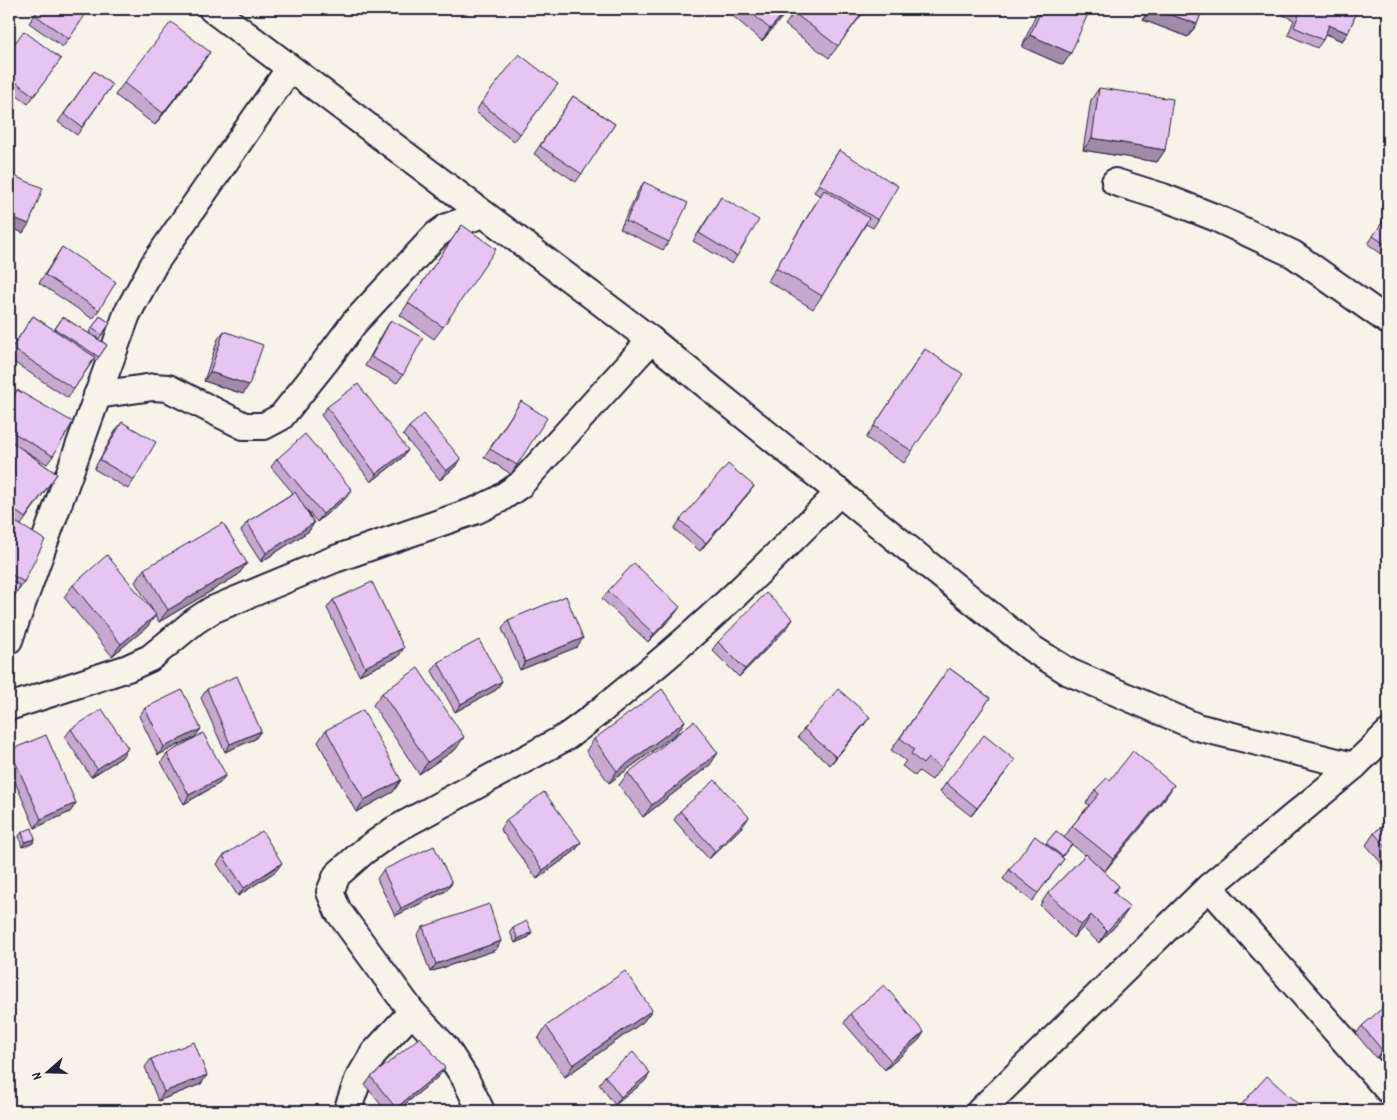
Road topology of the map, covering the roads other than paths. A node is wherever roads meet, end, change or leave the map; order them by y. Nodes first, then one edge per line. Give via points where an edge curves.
1 (212, 9) edge
2 (290, 68) junction
3 (1115, 182) dead end
4 (482, 214) junction
5 (1388, 321) edge
6 (651, 340) junction
7 (97, 395) junction
8 (840, 492) junction
9 (9, 640) edge
10 (9, 707) edge
11 (1388, 733) edge
12 (1354, 766) junction
13 (1210, 888) junction
14 (412, 1012) junction
15 (1388, 1090) edge
16 (347, 1111) edge
17 (481, 1111) edge
18 (980, 1111) edge

1 - 2 street
2 - 4 street
2 - 7 street via 154,264 127,314
3 - 5 street via 1214,217 1293,254
4 - 6 street
4 - 7 street via 447,227 436,235 354,323 281,417 264,426 244,426 168,388 152,387
6 - 8 street
6 - 10 street via 520,484 498,500 335,559 212,610 150,658 128,668
7 - 9 street
8 - 12 street via 1031,648 1069,672 1197,728
8 - 14 street via 751,582 660,663 587,722 394,830 337,875 330,892 338,912
11 - 12 street
12 - 13 street
13 - 15 street
13 - 18 street
14 - 16 street via 374,1053 358,1080
14 - 17 street via 445,1047

